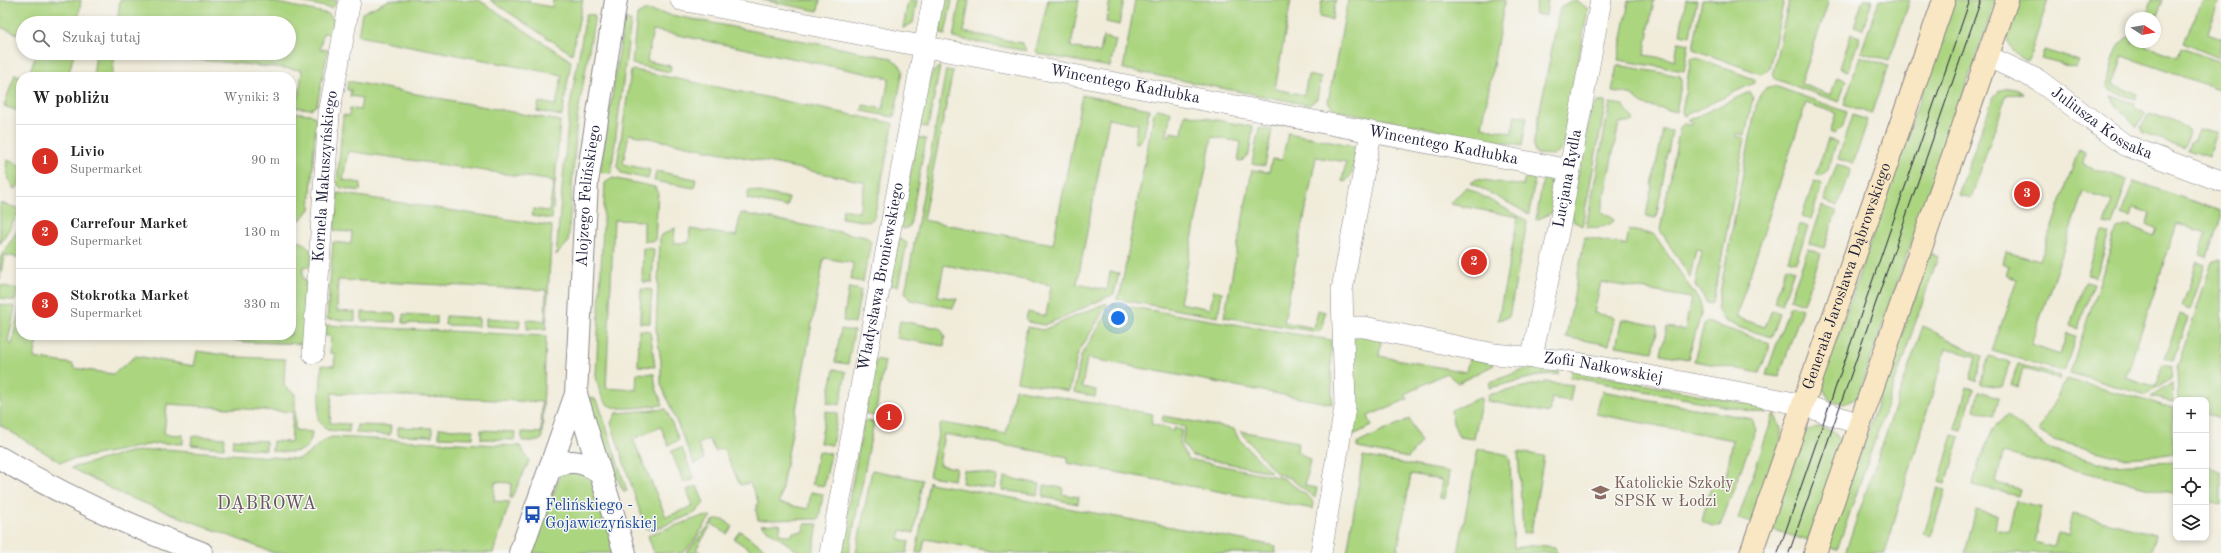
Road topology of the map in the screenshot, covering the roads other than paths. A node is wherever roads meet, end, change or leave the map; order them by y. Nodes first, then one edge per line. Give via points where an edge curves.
1 (350, 0) edge
2 (616, 0) edge
3 (681, 0) edge
4 (933, 0) edge
5 (1601, 0) edge
6 (1944, 0) edge
7 (2006, 0) edge
8 (924, 46) junction
9 (1987, 56) junction
10 (1371, 132) junction
11 (1570, 170) junction
12 (2221, 181) edge
13 (1345, 326) dead end
14 (313, 354) dead end
15 (1532, 356) junction
16 (576, 394) junction
17 (1803, 405) junction
18 (1859, 424) junction
19 (0, 458) edge
20 (550, 468) junction
21 (599, 472) junction
22 (202, 553) edge
23 (520, 553) edge
24 (625, 553) edge
25 (830, 553) edge
26 (1321, 553) edge
27 (1751, 553) edge
28 (1815, 553) edge

1 - 14 street, Kornela Makuszyńskiego via 329,114
2 - 16 street, Alojzego Felińskiego via 586,182
3 - 8 street, Wincentego Kadłubka
4 - 8 street, Władysława Broniewskiego
5 - 11 street, Lucjana Rydla
6 - 17 main road, Generała Jarosława Dąbrowskiego
7 - 9 main road
8 - 10 street, Wincentego Kadłubka
8 - 25 street, Władysława Broniewskiego
9 - 12 street, Juliusza Kossaka via 2038,80 2125,145
9 - 18 main road
10 - 11 street, Wincentego Kadłubka
10 - 26 street via 1342,290 1345,407
11 - 15 street, Lucjana Rydla
13 - 15 street, Zofii Nałkowskiej via 1364,327 1494,354
15 - 17 street, Zofii Nałkowskiej
16 - 20 street, Alojzego Felińskiego
16 - 21 street, Alojzego Felińskiego
17 - 18 street, Zofii Nałkowskiej
17 - 27 main road, Generała Jarosława Dąbrowskiego
18 - 28 main road
19 - 22 street via 35,479 101,512
20 - 21 street via 575,461 584,462
20 - 23 street, Alojzego Felińskiego
21 - 24 street, Alojzego Felińskiego

